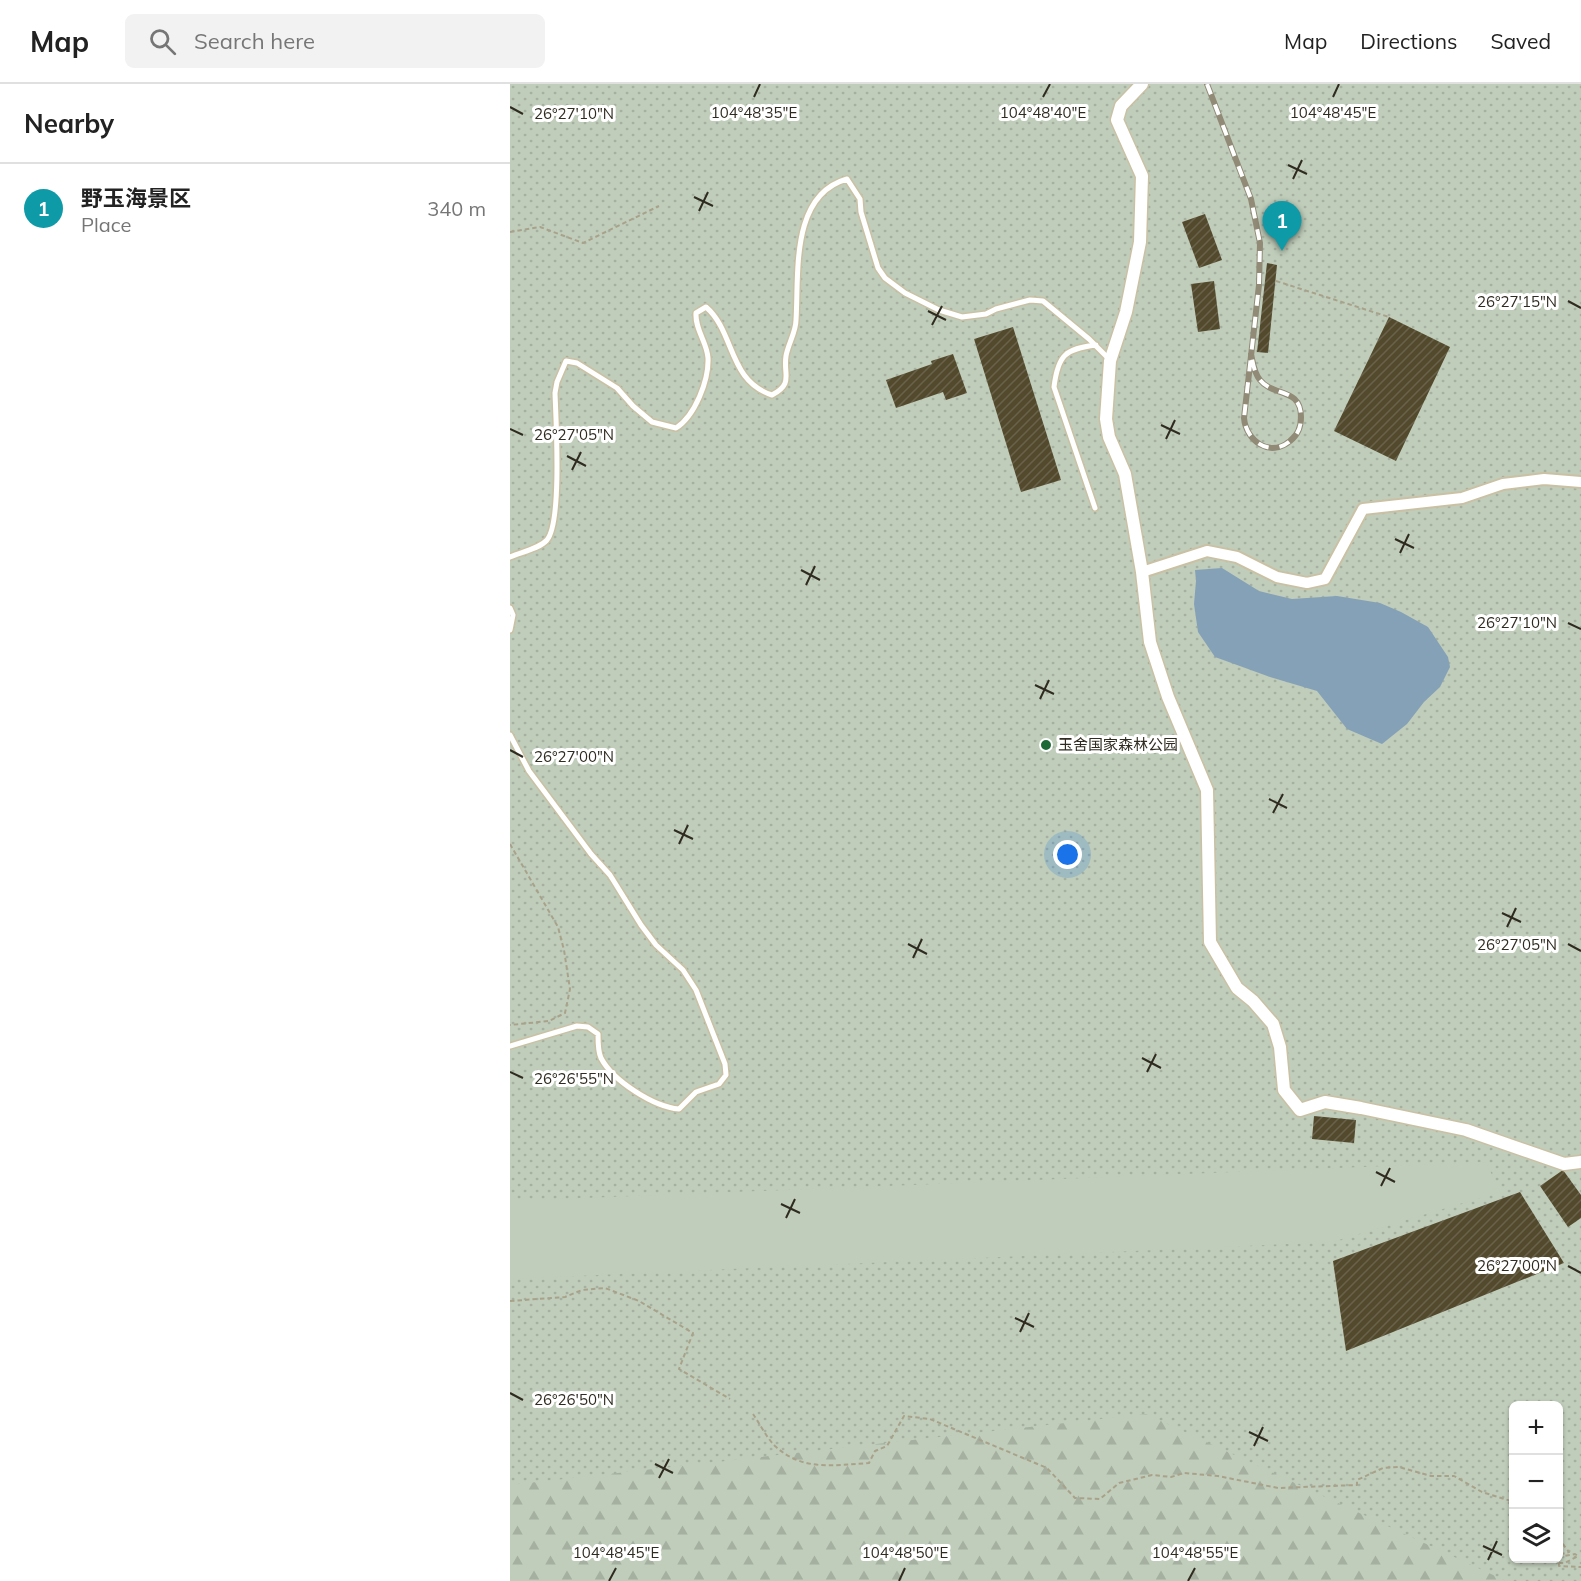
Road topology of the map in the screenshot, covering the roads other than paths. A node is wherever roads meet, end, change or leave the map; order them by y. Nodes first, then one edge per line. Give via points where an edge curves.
1 (1142, 84) edge
2 (1096, 345) junction
3 (1110, 361) junction
4 (1581, 482) edge
5 (1095, 508) dead end
6 (510, 557) edge
7 (1142, 572) junction
8 (510, 608) edge
9 (510, 630) edge
10 (510, 735) edge
11 (510, 1046) edge
12 (1581, 1162) edge

1 - 3 street via 1121,106 1117,120 1142,176 1140,242 1126,312
2 - 3 lane
2 - 5 lane via 1073,348 1062,358 1054,387
2 - 6 lane via 1043,301 1030,300 962,317 905,293 878,268 854,188 847,179 835,182 817,196 806,218 797,264 796,324 786,356 787,379 783,389 772,395 751,382 734,360 714,314 705,307 696,313 695,324 708,356 703,383 692,412 676,428 652,422 608,381 566,361 555,393 556,510 552,534 545,543
3 - 7 street via 1108,437 1125,474
4 - 7 street via 1544,479 1503,484 1462,498 1364,509 1325,579 1307,583 1277,577 1237,557 1207,551
7 - 12 street via 1150,642 1207,790 1210,942 1237,988 1273,1024 1280,1047 1284,1090 1300,1110 1325,1102 1361,1108 1466,1130 1564,1164
8 - 9 lane
10 - 11 lane via 530,771 610,875 641,925 696,990 726,1075 719,1084 696,1092 679,1109 666,1108 624,1085 600,1057 598,1034 588,1027 577,1026

